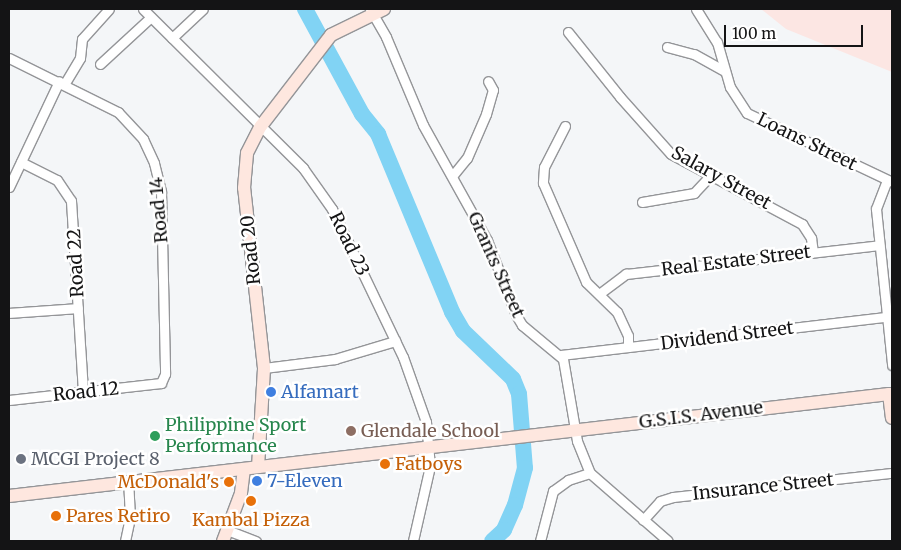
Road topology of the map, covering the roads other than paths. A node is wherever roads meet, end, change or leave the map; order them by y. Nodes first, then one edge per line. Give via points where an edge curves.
1 (109, 9) edge
2 (143, 9) edge
3 (203, 9) edge
4 (696, 9) edge
5 (376, 11) edge
6 (151, 17) junction
7 (568, 32) dead end
8 (172, 38) junction
9 (667, 47) dead end
10 (9, 58) edge
11 (100, 64) dead end
12 (725, 71) junction
13 (488, 81) dead end
14 (62, 82) junction
15 (261, 126) junction
16 (566, 126) dead end
17 (21, 162) junction
18 (453, 175) junction
19 (711, 175) junction
20 (890, 181) edge
21 (9, 187) edge
22 (642, 202) dead end
23 (880, 245) junction
24 (814, 252) junction
25 (599, 294) junction
26 (78, 308) junction
27 (9, 312) edge
28 (889, 316) edge
29 (395, 341) junction
30 (628, 347) junction
31 (561, 355) junction
32 (892, 365) edge
33 (264, 368) junction
34 (164, 382) joint
35 (83, 392) junction
36 (891, 394) edge
37 (9, 400) edge
38 (892, 418) edge
39 (575, 430) junction
40 (430, 447) junction
41 (258, 467) junction
42 (244, 469) junction
43 (590, 473) junction
44 (892, 473) edge
45 (128, 482) junction
46 (9, 496) edge
47 (643, 520) junction
48 (225, 536) edge
49 (125, 541) edge
50 (256, 541) edge
51 (414, 541) edge
52 (540, 541) edge
53 (668, 541) edge

1 - 14 street via 82,39 80,58
2 - 6 street, Road 23
3 - 8 street
4 - 12 street, Loans Street via 716,42
5 - 15 street, Road 20 via 331,35
5 - 18 street, Grants Street via 423,125
6 - 8 street, Road 23
6 - 11 street
7 - 19 street, Salary Street via 620,98 671,154
8 - 15 street, Road 23
9 - 12 street via 694,54
10 - 14 street, Road 14
12 - 20 street, Loans Street via 738,102 759,121
13 - 18 street via 495,89 467,158
14 - 17 street
14 - 34 street, Road 14 via 118,112 143,139 154,163 161,192
15 - 29 street, Road 23 via 303,168 325,198
15 - 33 street, Road 20 via 247,152 244,176
16 - 25 street via 544,167 543,183 586,282
17 - 21 street
17 - 26 street, Road 22 via 57,180 68,193 73,211
18 - 31 street, Grants Street via 487,240 522,325
19 - 22 street via 694,193
19 - 24 street, Salary Street via 802,224 811,238
20 - 23 street via 876,206
23 - 24 street, Real Estate Street
23 - 28 street
24 - 25 street, Real Estate Street via 626,274
25 - 30 street via 623,323
26 - 27 street
26 - 35 street, Road 22
28 - 30 street, Dividend Street
28 - 32 street
29 - 33 street via 335,359
29 - 40 street, Road 23 via 420,402
30 - 31 street, Dividend Street
31 - 39 street
33 - 41 street, Road 20
34 - 35 street, Road 12
35 - 37 street, Road 12
36 - 38 street
36 - 39 street, G.S.I.S. Avenue
39 - 40 street, G.S.I.S. Avenue
39 - 43 street
40 - 41 street, G.S.I.S. Avenue
40 - 51 street, Road 23 via 427,486
41 - 42 street, G.S.I.S. Avenue
42 - 45 street, G.S.I.S. Avenue
42 - 48 street via 241,493
43 - 47 street
43 - 52 street via 568,480 553,491
44 - 47 street, Insurance Street via 673,497 660,502
45 - 46 street, G.S.I.S. Avenue
45 - 49 street via 130,517
47 - 53 street
48 - 50 street

